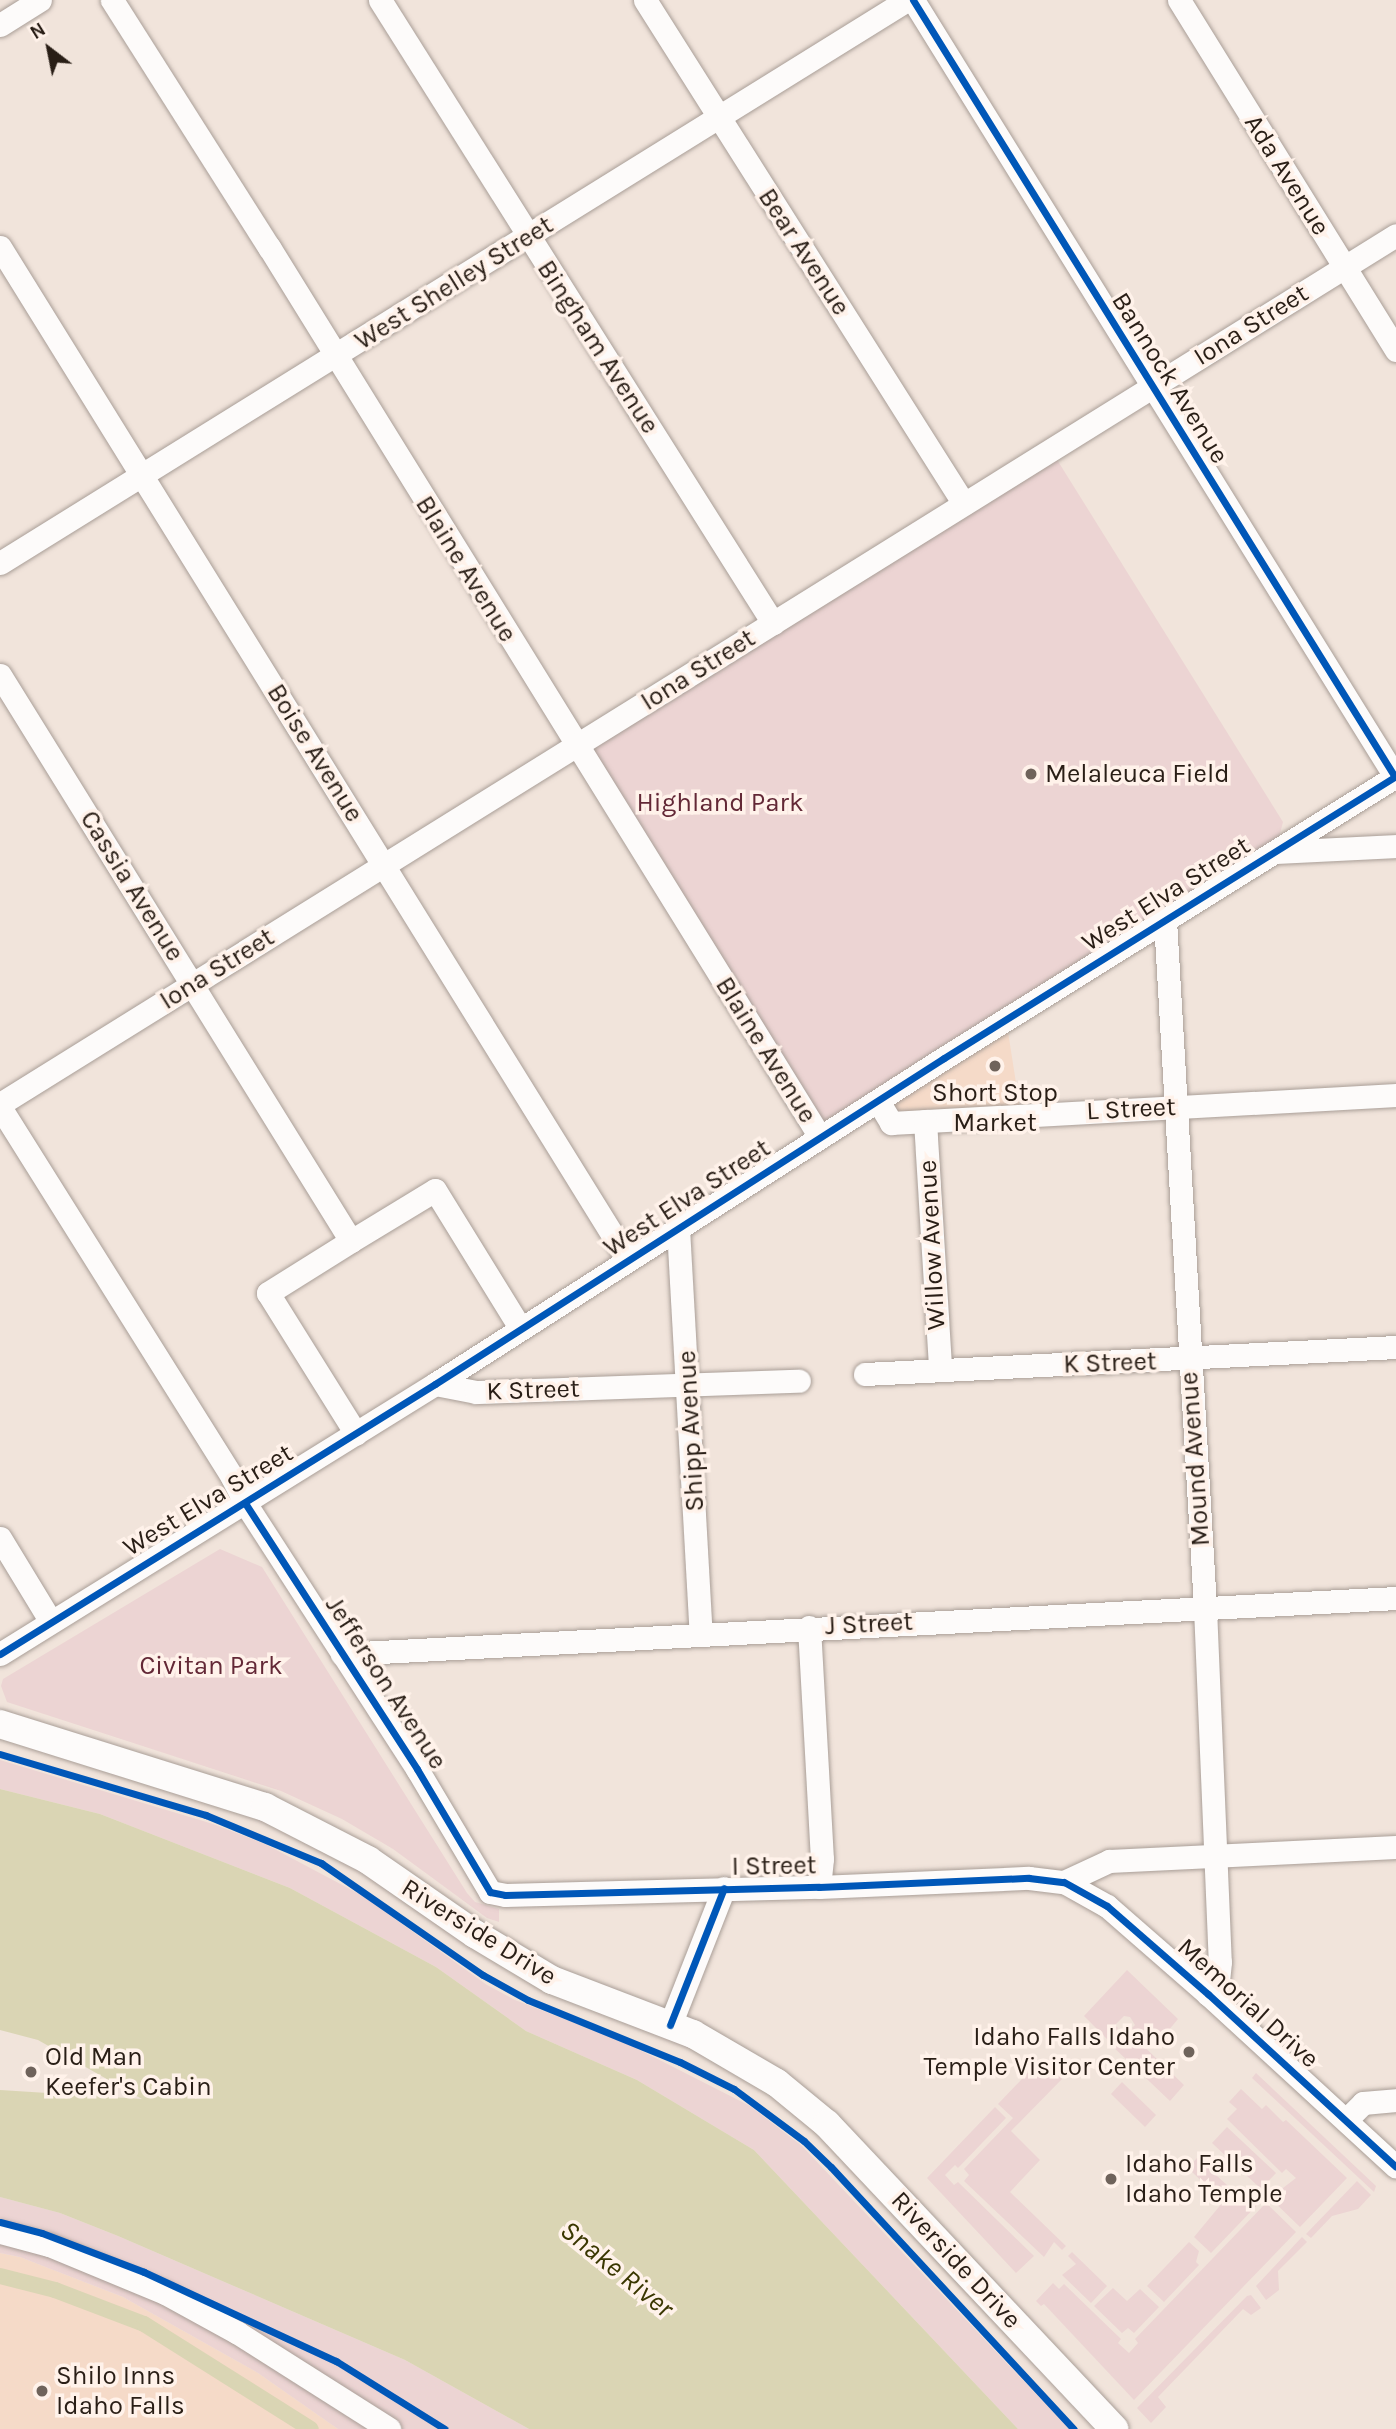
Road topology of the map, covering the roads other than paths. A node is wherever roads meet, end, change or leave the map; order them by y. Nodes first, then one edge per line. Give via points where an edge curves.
1 (40, 0) edge
2 (112, 0) edge
3 (380, 0) edge
4 (645, 0) edge
5 (907, 0) edge
6 (913, 0) edge
7 (1179, 0) edge
8 (0, 25) edge
9 (719, 118) junction
10 (1396, 235) edge
11 (528, 237) junction
12 (0, 247) edge
13 (1345, 267) junction
14 (1396, 350) edge
15 (335, 357) junction
16 (1151, 388) junction
17 (143, 476) junction
18 (964, 504) junction
19 (0, 563) edge
20 (773, 622) junction
21 (0, 675) edge
22 (576, 746) junction
23 (1396, 777) edge
24 (1396, 846) edge
25 (1275, 852) junction
26 (384, 865) junction
27 (1165, 920) junction
28 (193, 984) junction
29 (1396, 1095) edge
30 (878, 1101) junction
31 (0, 1105) edge
32 (1177, 1107) junction
33 (925, 1121) junction
34 (820, 1137) junction
35 (678, 1228) junction
36 (351, 1241) junction
37 (628, 1260) junction
38 (521, 1329) junction
39 (1396, 1347) edge
40 (1188, 1360) junction
41 (940, 1369) junction
42 (865, 1374) dead end
43 (799, 1381) dead end
44 (435, 1384) junction
45 (690, 1385) junction
46 (356, 1434) junction
47 (245, 1503) junction
48 (0, 1538) edge
49 (1396, 1598) edge
50 (1205, 1608) junction
51 (51, 1622) junction
52 (809, 1627) junction
53 (701, 1634) junction
54 (0, 1654) edge
55 (342, 1654) junction
56 (0, 1724) edge
57 (1396, 1847) edge
58 (1216, 1857) junction
59 (1064, 1882) junction
60 (819, 1887) junction
61 (486, 1888) joint
62 (724, 1888) junction
63 (1208, 1994) junction
64 (670, 2025) junction
65 (1396, 2100) edge
66 (1346, 2120) junction
67 (1396, 2167) edge
68 (0, 2232) edge
69 (389, 2429) edge
70 (1114, 2429) edge

1 - 8 street
2 - 15 street, Blaine Avenue
3 - 11 street, Bingham Avenue
4 - 9 street, Bear Avenue
5 - 9 street, West Shelley Street
6 - 16 street, Bannock Avenue
7 - 13 street, Ada Avenue
9 - 11 street, West Shelley Street
9 - 18 street, Bear Avenue
10 - 13 street, Iona Street
11 - 15 street, West Shelley Street
11 - 20 street, Bingham Avenue
12 - 17 street, Boise Avenue
13 - 14 street, Ada Avenue
13 - 16 street, Iona Street
15 - 17 street, West Shelley Street
15 - 22 street, Blaine Avenue
16 - 18 street, Iona Street
16 - 23 street, Bannock Avenue
17 - 19 street, West Shelley Street
17 - 26 street, Boise Avenue
18 - 20 street, Iona Street
20 - 22 street, Iona Street
21 - 28 street, Cassia Avenue
22 - 26 street, Iona Street
22 - 34 street, Blaine Avenue
23 - 25 street, West Elva Street
24 - 25 street
25 - 27 street, West Elva Street
26 - 28 street, Iona Street
26 - 37 street, Boise Avenue
27 - 30 street, West Elva Street
27 - 32 street, Mound Avenue
28 - 31 street, Iona Street
28 - 36 street, Cassia Avenue
29 - 32 street, L Street
30 - 33 street, L Street via 891,1123
30 - 34 street, West Elva Street
31 - 47 street, Jefferson Avenue
32 - 33 street, L Street
32 - 40 street, Mound Avenue
33 - 41 street, Willow Avenue
34 - 35 street, West Elva Street
35 - 37 street, West Elva Street
35 - 45 street, Shipp Avenue
36 - 38 street via 435,1190
36 - 46 street via 268,1293
37 - 38 street, West Elva Street
38 - 44 street, West Elva Street
39 - 40 street, K Street
40 - 41 street, K Street
40 - 50 street, Mound Avenue
41 - 42 street, K Street
43 - 45 street, K Street
44 - 45 street, K Street via 476,1392
44 - 46 street, West Elva Street
45 - 53 street, Shipp Avenue
46 - 47 street, West Elva Street
47 - 51 street, West Elva Street
47 - 55 street, Jefferson Avenue
48 - 51 street
49 - 50 street, J Street
50 - 52 street, J Street
50 - 58 street, Mound Avenue
51 - 54 street, West Elva Street
52 - 53 street, J Street
52 - 60 street via 822,1859
53 - 55 street, J Street
55 - 61 street, Jefferson Avenue
56 - 64 main road, Riverside Drive via 264,1807 368,1860 475,1934 552,1980
57 - 58 street
58 - 59 street via 1109,1861
58 - 63 street, Mound Avenue via 1220,1962 1217,1982
59 - 60 street, I Street via 1029,1878
59 - 63 street, Memorial Drive via 1107,1906
60 - 62 street, I Street
61 - 62 street, I Street via 505,1895
62 - 64 street
63 - 66 street, Memorial Drive
64 - 70 main road, Riverside Drive via 767,2076 827,2124
65 - 66 street via 1363,2103
66 - 67 street, Memorial Drive
68 - 69 street via 49,2245 165,2293 239,2333

